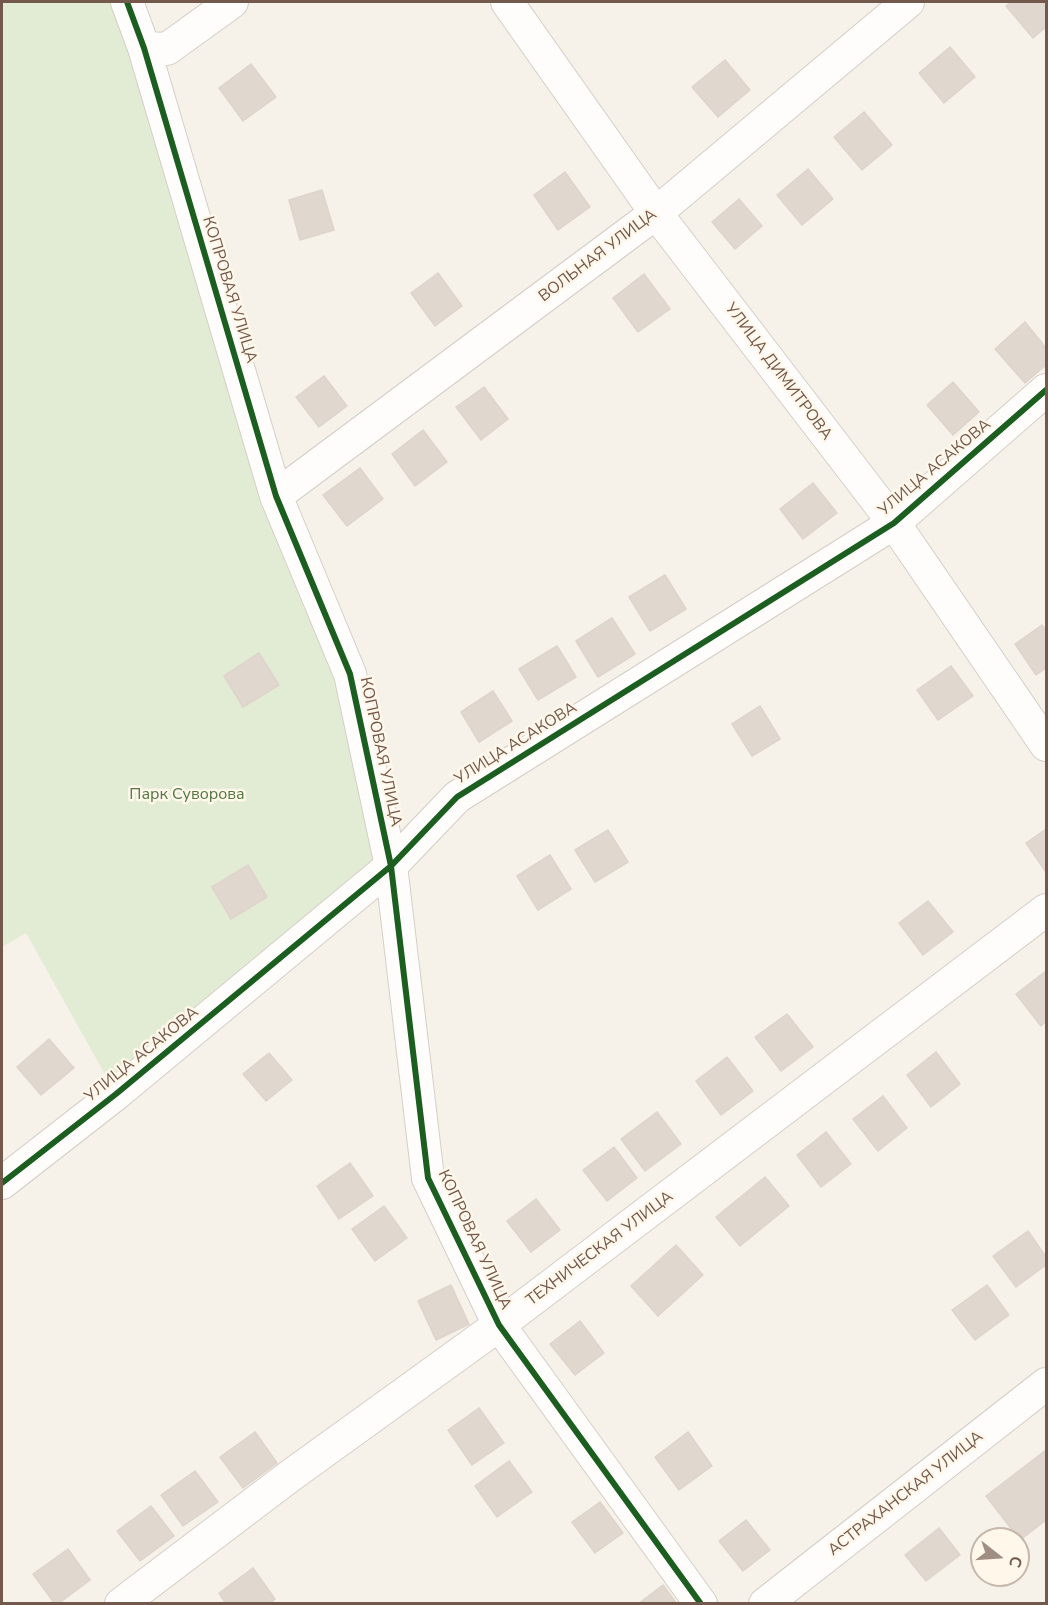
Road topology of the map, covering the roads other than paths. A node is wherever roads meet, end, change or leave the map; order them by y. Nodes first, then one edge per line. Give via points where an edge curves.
1 (127, 2) edge
2 (232, 2) edge
3 (507, 2) edge
4 (908, 2) edge
5 (144, 48) junction
6 (656, 213) junction
7 (1047, 390) edge
8 (276, 495) junction
9 (894, 523) junction
10 (1047, 745) edge
11 (391, 866) junction
12 (1047, 910) edge
13 (2, 1183) edge
14 (499, 1325) junction
15 (1047, 1384) edge
16 (121, 1604) edge
17 (701, 1604) edge
18 (765, 1604) edge

1 - 5 street, КОПРОВАЯ УЛИЦА
2 - 5 street via 167,49
3 - 6 street, УЛИЦА ДИМИТРОВА
4 - 6 street, ВОЛЬНАЯ УЛИЦА
5 - 8 street, КОПРОВАЯ УЛИЦА
6 - 8 street, ВОЛЬНАЯ УЛИЦА
6 - 9 street, УЛИЦА ДИМИТРОВА
7 - 9 street, УЛИЦА АСАКОВА
8 - 11 street, КОПРОВАЯ УЛИЦА via 350,674
9 - 10 street, УЛИЦА ДИМИТРОВА
9 - 11 street, УЛИЦА АСАКОВА via 457,797
11 - 13 street, УЛИЦА АСАКОВА via 116,1094
11 - 14 street, КОПРОВАЯ УЛИЦА via 428,1178
12 - 14 street, ТЕХНИЧЕСКАЯ УЛИЦА
14 - 16 street, ТЕХНИЧЕСКАЯ УЛИЦА
14 - 17 street, КОПРОВАЯ УЛИЦА
15 - 18 street, АСТРАХАНСКАЯ УЛИЦА

